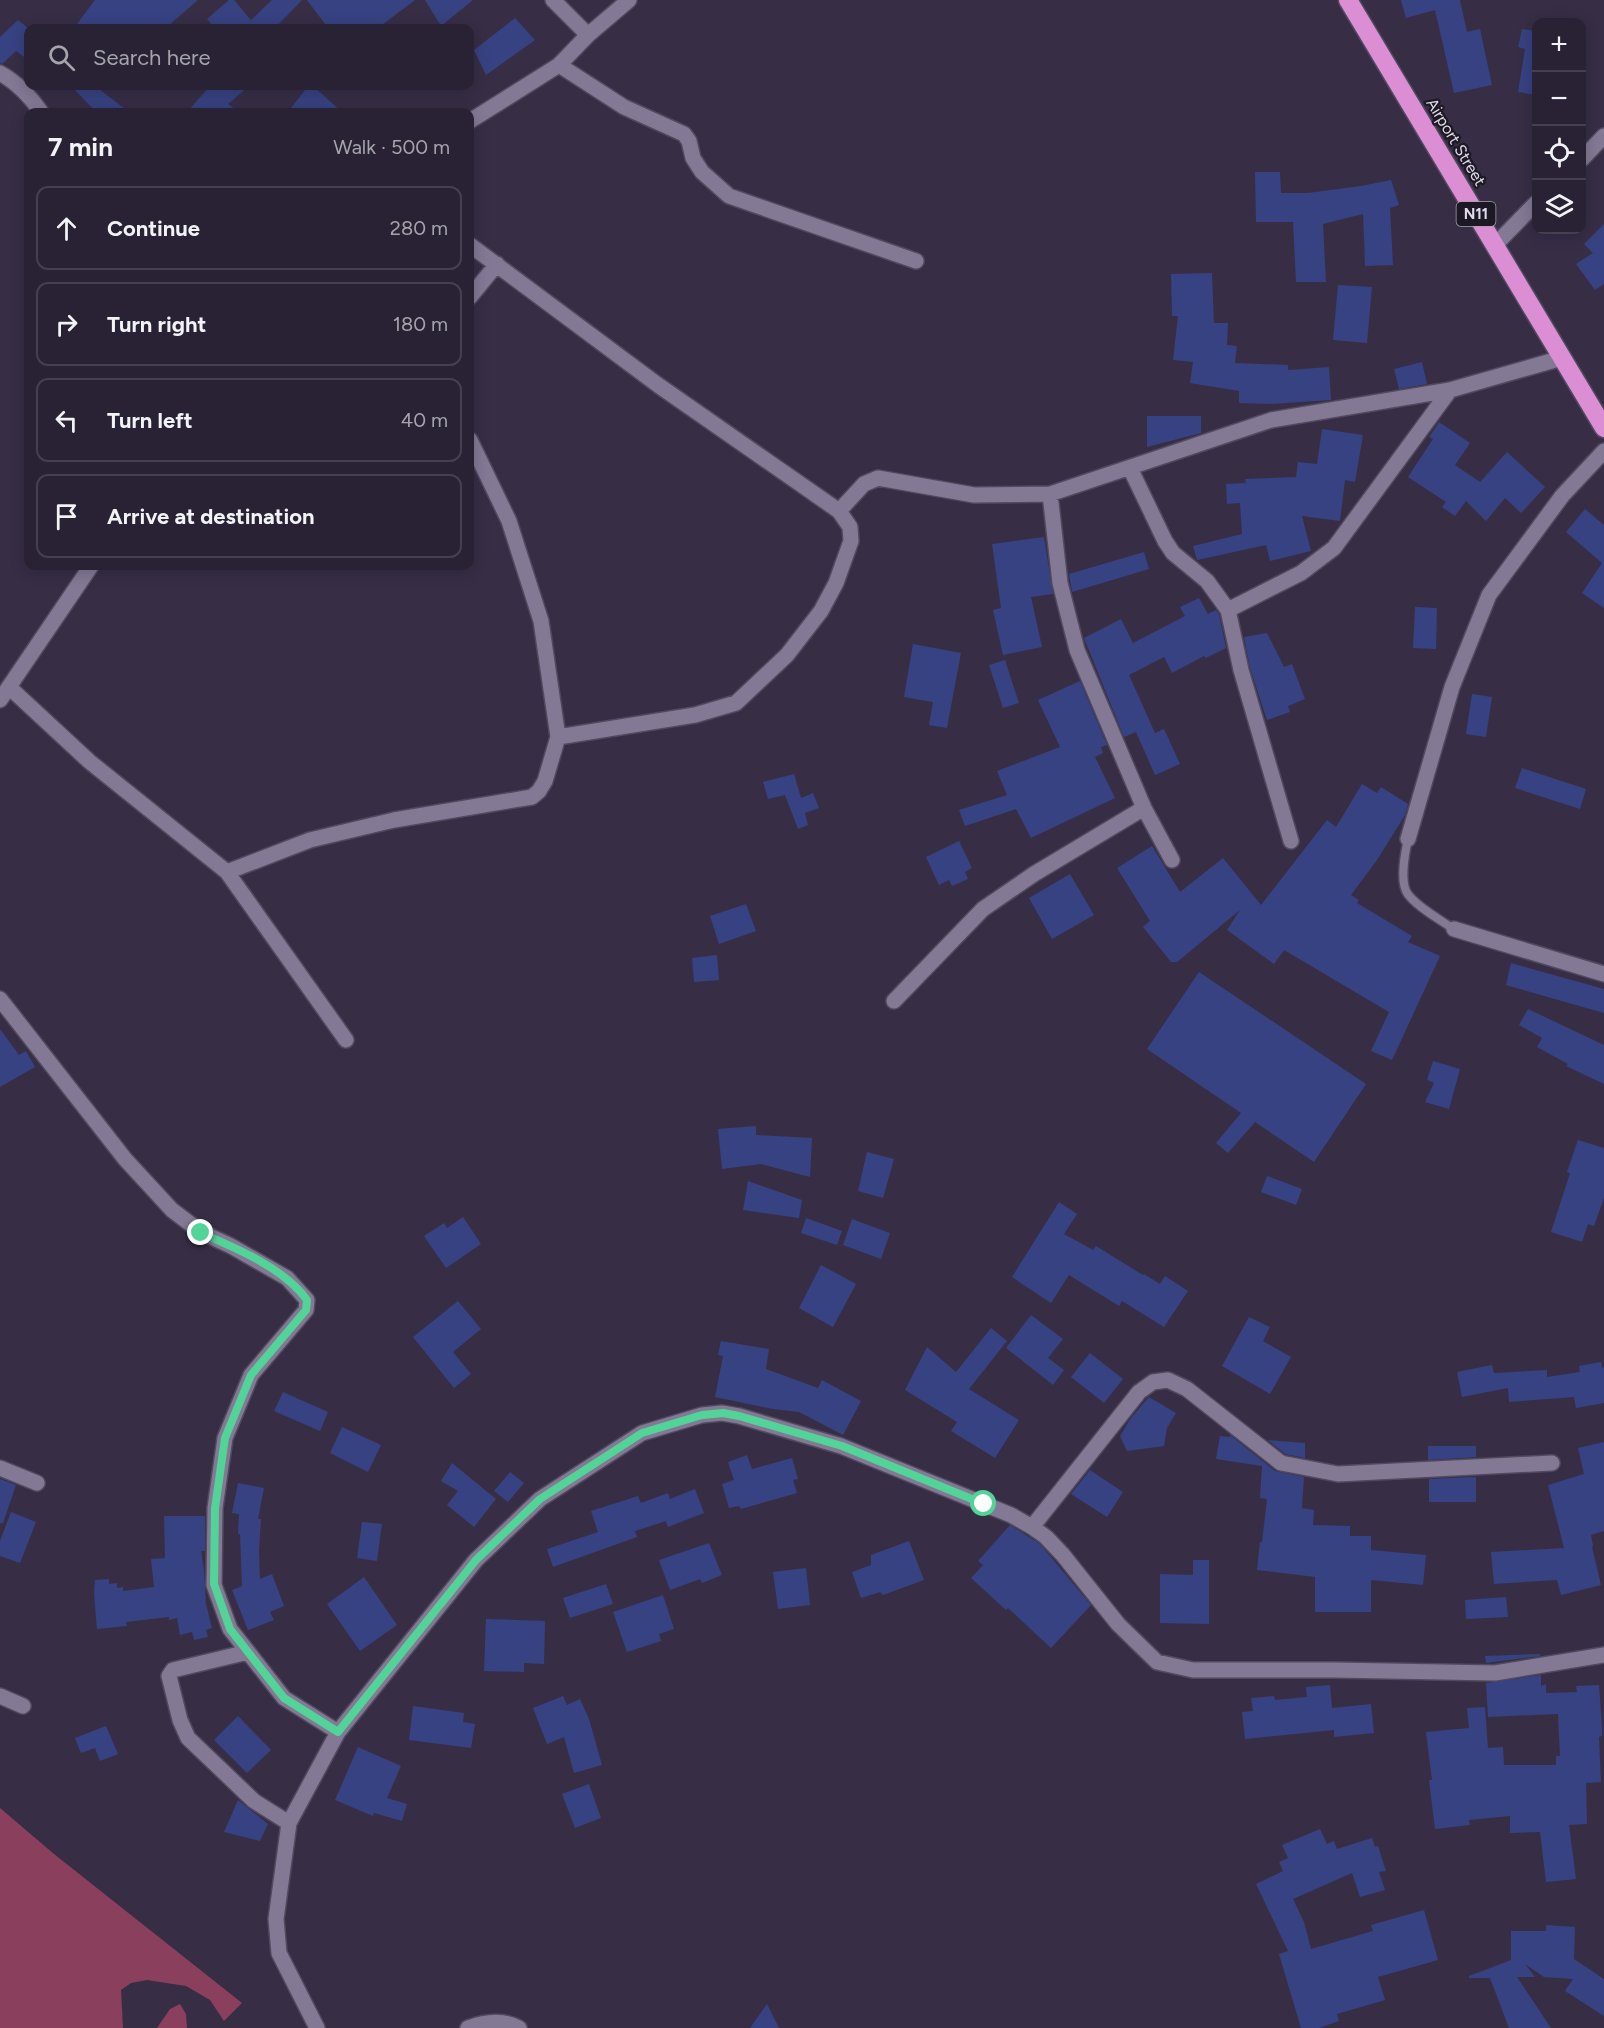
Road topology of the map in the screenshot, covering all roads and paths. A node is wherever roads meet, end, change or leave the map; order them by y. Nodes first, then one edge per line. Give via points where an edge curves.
1 (553, 0) edge
2 (629, 0) edge
3 (1348, 0) edge
4 (588, 35) junction
5 (559, 65) junction
6 (0, 73) edge
7 (24, 90) edge
8 (24, 90) edge
9 (38, 108) edge
10 (474, 118) edge
11 (1604, 136) edge
12 (1586, 154) edge
13 (1532, 207) edge
14 (1495, 244) junction
15 (474, 248) edge
16 (916, 261) dead end
17 (497, 264) junction
18 (474, 292) edge
19 (1562, 358) junction
20 (1450, 390) junction
21 (1604, 428) edge
22 (474, 448) edge
23 (1604, 451) edge
24 (1130, 468) junction
25 (1050, 494) junction
26 (839, 511) junction
27 (88, 570) edge
28 (1228, 610) junction
29 (4, 693) edge
30 (558, 737) junction
31 (1143, 808) junction
32 (1407, 839) joint
33 (1291, 841) dead end
34 (1172, 860) dead end
35 (227, 872) junction
36 (1454, 929) joint
37 (1604, 974) edge
38 (0, 999) edge
39 (894, 1001) dead end
40 (346, 1040) dead end
41 (1552, 1463) dead end
42 (0, 1468) edge
43 (36, 1484) dead end
44 (1032, 1527) junction
45 (248, 1652) junction
46 (1604, 1655) edge
47 (0, 1696) edge
48 (22, 1706) dead end
49 (338, 1732) junction
50 (289, 1823) junction
51 (317, 2028) edge
52 (468, 2028) edge
53 (519, 2028) edge

1 - 4 street
2 - 4 street
3 - 14 highway, Airport Street / N11
4 - 5 street
5 - 10 street
5 - 16 street via 624,107 684,134 702,172 729,196
6 - 7 street
8 - 9 street
11 - 12 street
13 - 14 street
14 - 19 highway, Airport Street / N11
15 - 17 street
17 - 18 street
17 - 26 street via 658,385
19 - 20 street
19 - 21 highway, Airport Street / N11
20 - 24 street via 1271,420
20 - 28 street via 1334,548 1301,573
22 - 30 street via 509,521 541,621
23 - 32 street via 1562,496 1489,595 1452,687
24 - 25 street
24 - 28 street via 1173,553 1207,581
25 - 26 street via 974,495 878,478 864,484
25 - 31 street via 1060,583 1077,650
26 - 30 street via 850,527 851,541 836,584 787,655 736,703 694,715
27 - 29 street
28 - 33 street via 1241,670
29 - 35 street
30 - 35 street via 544,781 532,798 394,820 310,840
31 - 34 street
31 - 39 street via 983,909
32 - 36 lane via 1403,867 1406,891
35 - 40 street
36 - 37 street
38 - 45 street via 125,1159 172,1210 201,1233 287,1278 307,1300 306,1310 251,1375 225,1438 215,1508 214,1584 230,1629
41 - 44 street via 1338,1474 1281,1463 1187,1389 1168,1380 1153,1382 1139,1392
42 - 43 street
44 - 46 street via 1063,1555 1118,1624 1157,1662 1193,1670 1495,1673
44 - 49 street via 842,1446 739,1416 702,1415 642,1433 540,1499 476,1560
45 - 49 street via 284,1698
45 - 50 street via 173,1670 169,1676 188,1738 254,1801
47 - 48 street
49 - 50 street
50 - 51 street via 276,1919 279,1953
52 - 53 street via 493,2022

